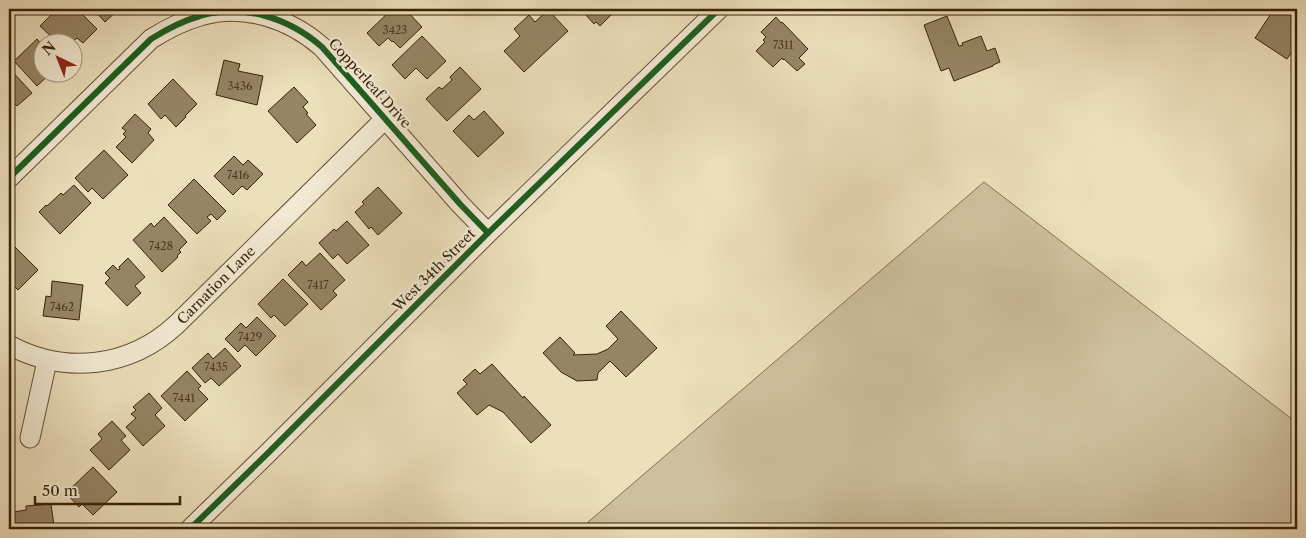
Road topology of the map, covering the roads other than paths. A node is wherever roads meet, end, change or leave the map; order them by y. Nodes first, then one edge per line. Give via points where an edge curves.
1 (719, 9) edge
2 (201, 12) edge
3 (385, 119) junction
4 (9, 178) edge
5 (488, 233) junction
6 (9, 345) edge
7 (47, 361) junction
8 (30, 438) dead end
9 (190, 529) edge

1 - 5 street, West 34th Street
2 - 3 street, Copperleaf Drive via 251,13 298,29 330,54
2 - 4 street, Copperleaf Drive via 151,39
3 - 5 street, Copperleaf Drive
3 - 7 street, Carnation Lane via 170,331 147,346 112,360 84,364
5 - 9 street, West 34th Street
6 - 7 street, Carnation Lane
7 - 8 street

